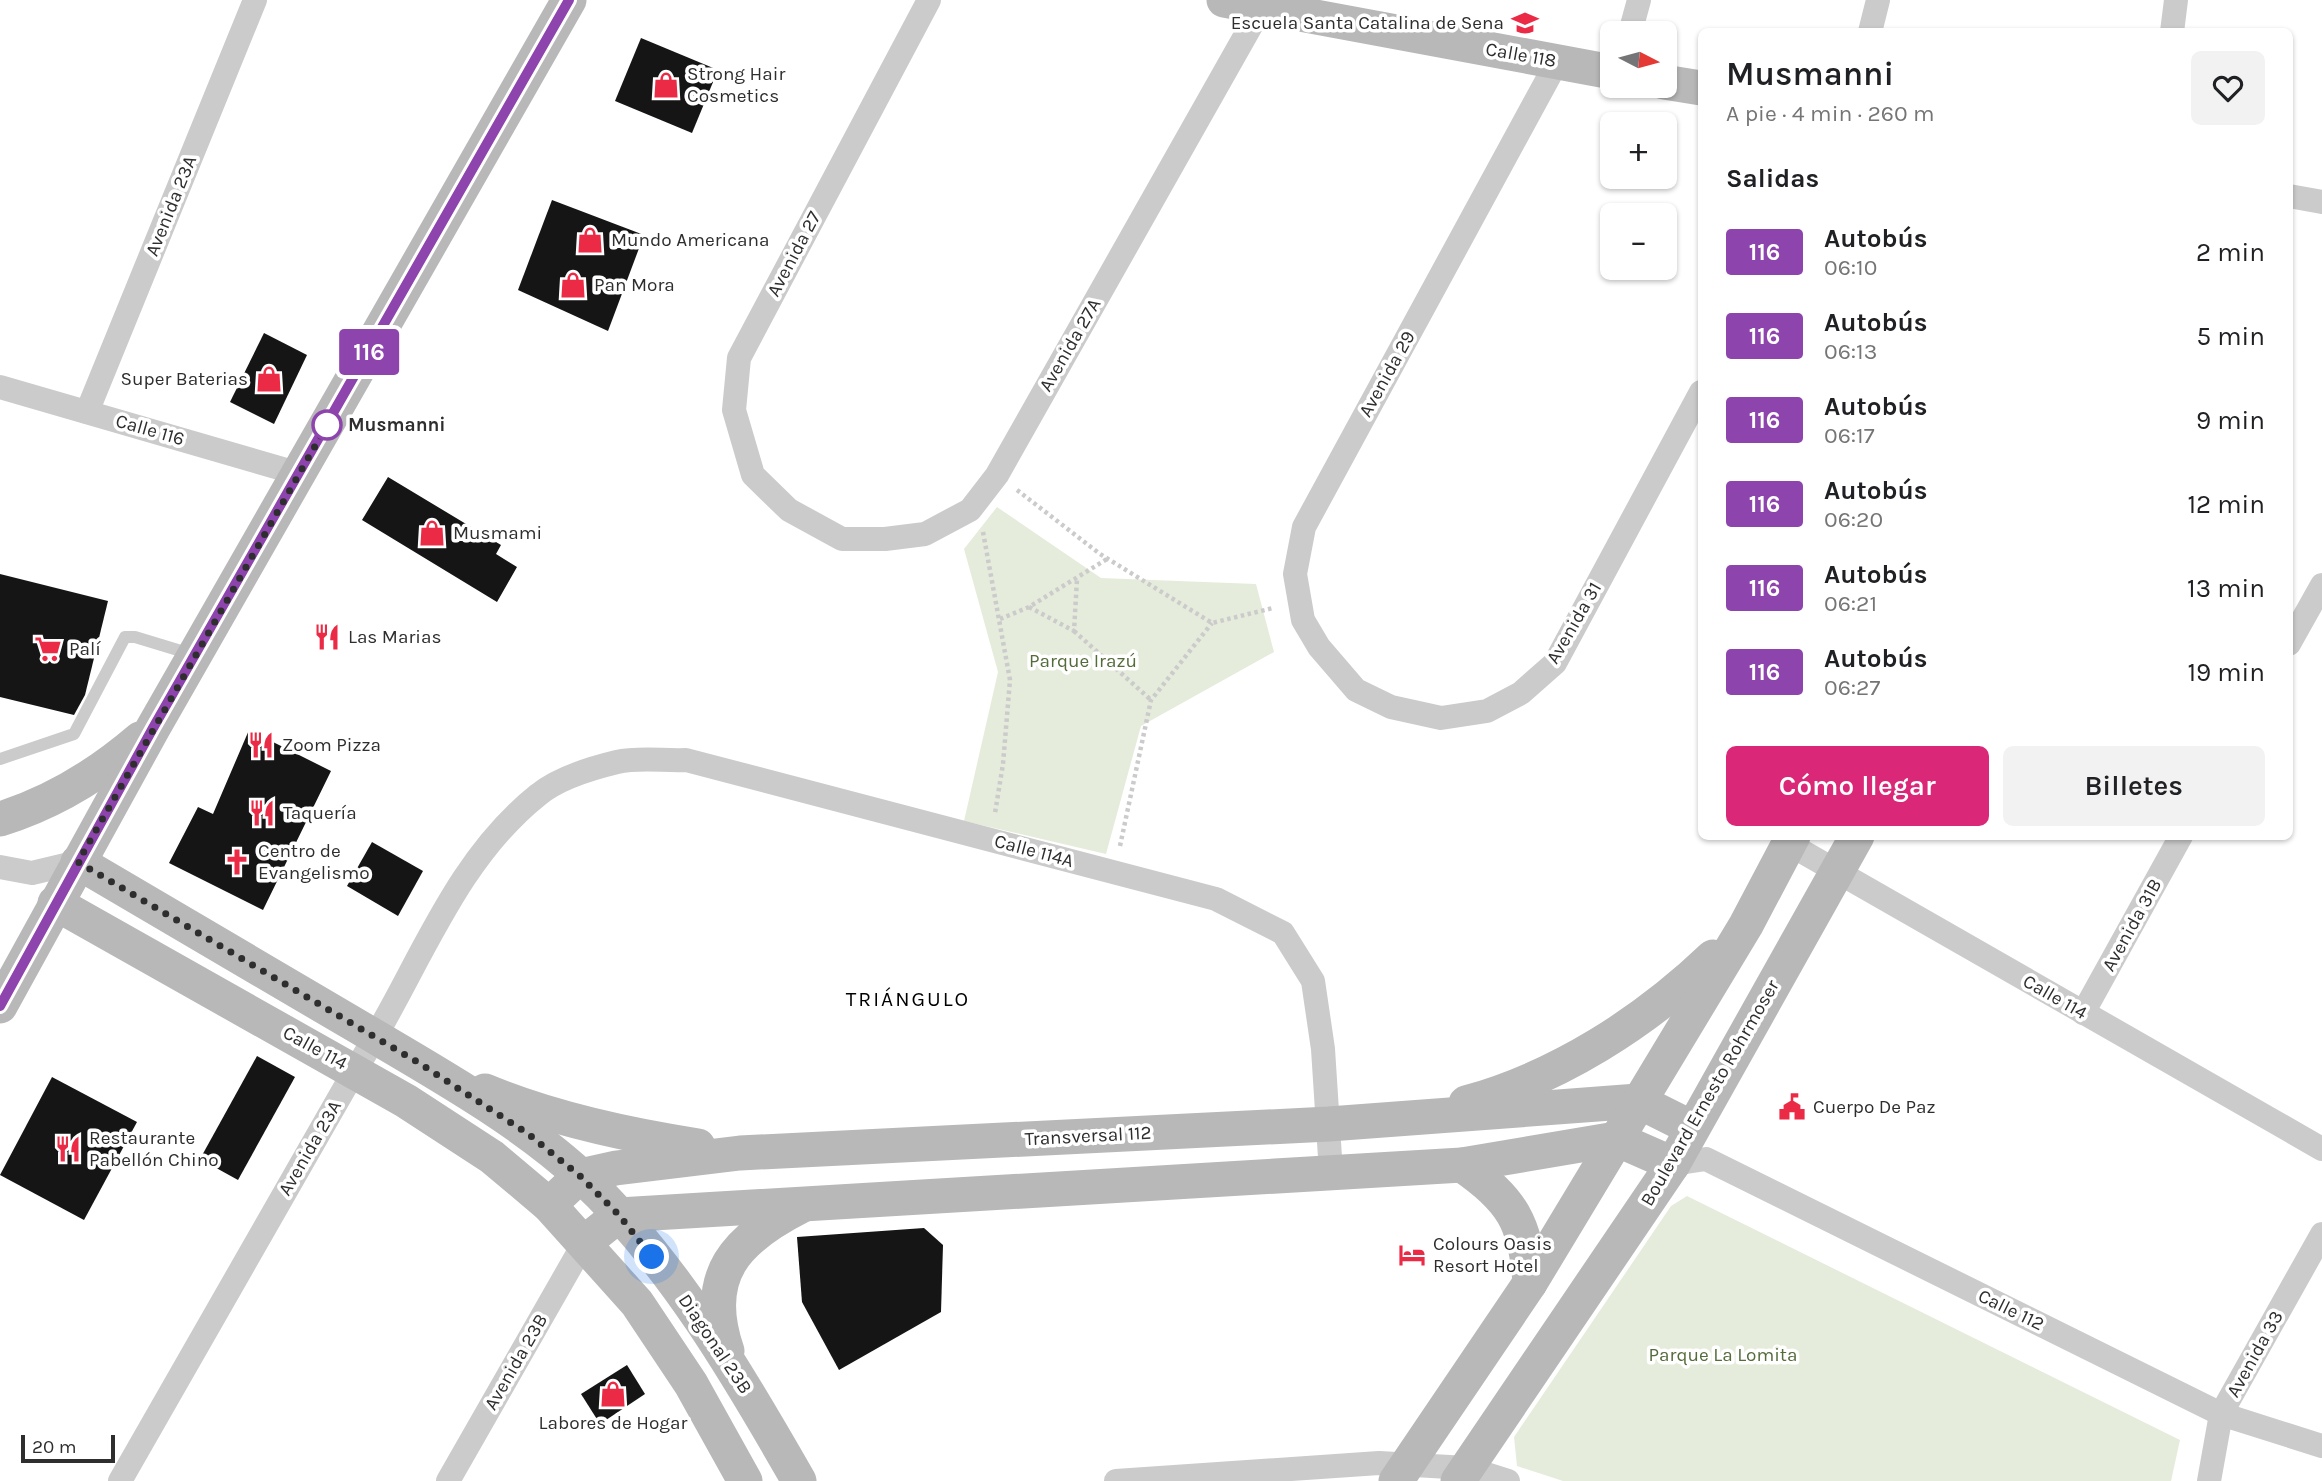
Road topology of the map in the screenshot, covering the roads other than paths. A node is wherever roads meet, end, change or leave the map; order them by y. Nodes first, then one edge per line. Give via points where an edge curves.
1 (255, 0) edge
2 (569, 0) edge
3 (929, 0) edge
4 (1224, 0) edge
5 (1639, 0) edge
6 (1878, 0) edge
7 (2176, 0) edge
8 (1261, 8) junction
9 (1633, 21) edge
10 (1871, 28) edge
11 (2172, 28) edge
12 (1557, 62) junction
13 (1600, 70) edge
14 (1677, 84) edge
15 (1698, 88) edge
16 (2293, 197) edge
17 (2322, 202) edge
18 (0, 387) edge
19 (1698, 397) edge
20 (87, 412) junction
21 (299, 474) junction
22 (789, 510) joint
23 (2322, 585) edge
24 (2293, 637) edge
25 (195, 656) junction
26 (1356, 690) joint
27 (153, 728) junction
28 (0, 759) edge
29 (539, 793) joint
30 (0, 819) edge
31 (1791, 840) edge
32 (1855, 840) edge
33 (2179, 840) edge
34 (78, 862) junction
35 (0, 866) edge
36 (32, 873) junction
37 (1836, 873) junction
38 (55, 903) junction
39 (1746, 925) junction
40 (0, 1006) edge
41 (2083, 1013) junction
42 (376, 1038) junction
43 (419, 1063) junction
44 (355, 1070) junction
45 (1638, 1101) junction
46 (1406, 1119) junction
47 (1329, 1124) junction
48 (1616, 1139) junction
49 (2322, 1149) edge
50 (1690, 1150) junction
51 (740, 1153) junction
52 (1462, 1165) junction
53 (1331, 1173) junction
54 (580, 1176) junction
55 (808, 1202) junction
56 (549, 1205) junction
57 (619, 1215) junction
58 (2322, 1234) edge
59 (584, 1243) junction
60 (1530, 1283) junction
61 (730, 1362) junction
62 (2221, 1414) junction
63 (2322, 1446) edge
64 (1401, 1473) edge
65 (1462, 1475) edge
66 (120, 1481) edge
67 (448, 1481) edge
68 (745, 1481) edge
69 (799, 1481) edge
70 (1116, 1481) edge
71 (1508, 1481) edge
72 (2210, 1481) edge

1 - 20 street, Avenida 23A
2 - 21 street
3 - 22 street, Avenida 27 via 739,358 734,410 753,475
4 - 8 street, Calle 118
5 - 9 street
6 - 10 street
7 - 11 street
8 - 12 street, Calle 118
8 - 22 street, Avenida 27A via 997,475 970,510 925,534 853,539 842,539
12 - 13 street, Calle 118
12 - 26 street, Avenida 29 via 1304,527 1295,574 1303,620 1319,647
14 - 15 street
16 - 17 street
18 - 20 street, Calle 116
19 - 26 street, Avenida 31 via 1555,663 1521,693 1487,711 1441,718 1391,707
20 - 21 street, Calle 116
21 - 25 street
23 - 24 street
25 - 27 street
25 - 28 lane via 125,637 74,734
27 - 30 street via 112,763 66,792
27 - 34 street
29 - 42 street, Avenida 23A via 490,839 434,928
29 - 47 street, Calle 114A via 618,761 686,760 1216,899 1283,933 1313,981
31 - 37 street, Calle 114
31 - 39 street
32 - 37 street, Boulevard Ernesto Rohrmoser
33 - 41 street, Avenida 31B
34 - 36 street
34 - 38 street
34 - 42 street, Calle 114
35 - 36 street
36 - 38 street, Calle 114
37 - 41 street, Calle 114
37 - 50 street, Boulevard Ernesto Rohrmoser
38 - 40 street
38 - 44 street, Calle 114
39 - 45 street
39 - 46 street via 1689,980 1625,1028 1556,1068 1483,1098
41 - 49 street, Calle 114
42 - 43 street, Calle 114
42 - 44 street, Avenida 23A
43 - 51 street via 576,1121
43 - 54 street, Calle 114 via 527,1133
44 - 56 street, Calle 114 via 492,1157
44 - 66 street, Avenida 23A
45 - 46 street, Transversal 112
45 - 48 street
45 - 50 street, Calle 112
46 - 47 street, Transversal 112
47 - 51 street, Transversal 112
47 - 53 street, Calle 114A
48 - 50 street, Calle 112
48 - 52 street
48 - 60 street
50 - 62 street, Calle 112
50 - 65 street, Boulevard Ernesto Rohrmoser
51 - 54 street, Transversal 112
52 - 53 street
52 - 60 street via 1492,1185 1514,1213 1527,1247
53 - 55 street
54 - 56 street
54 - 57 street, Calle 114
55 - 57 street
55 - 61 street via 741,1245 721,1281 717,1322
56 - 59 street, Calle 114
57 - 59 street
57 - 61 street, Diagonal 23B
58 - 62 street, Avenida 33
59 - 67 street, Avenida 23B
59 - 68 street via 637,1303 691,1384
60 - 64 street
61 - 69 street, Diagonal 23B
62 - 63 street, Calle 112
62 - 72 street, Avenida 33
64 - 65 street
64 - 70 street via 1379,1463
65 - 71 street

